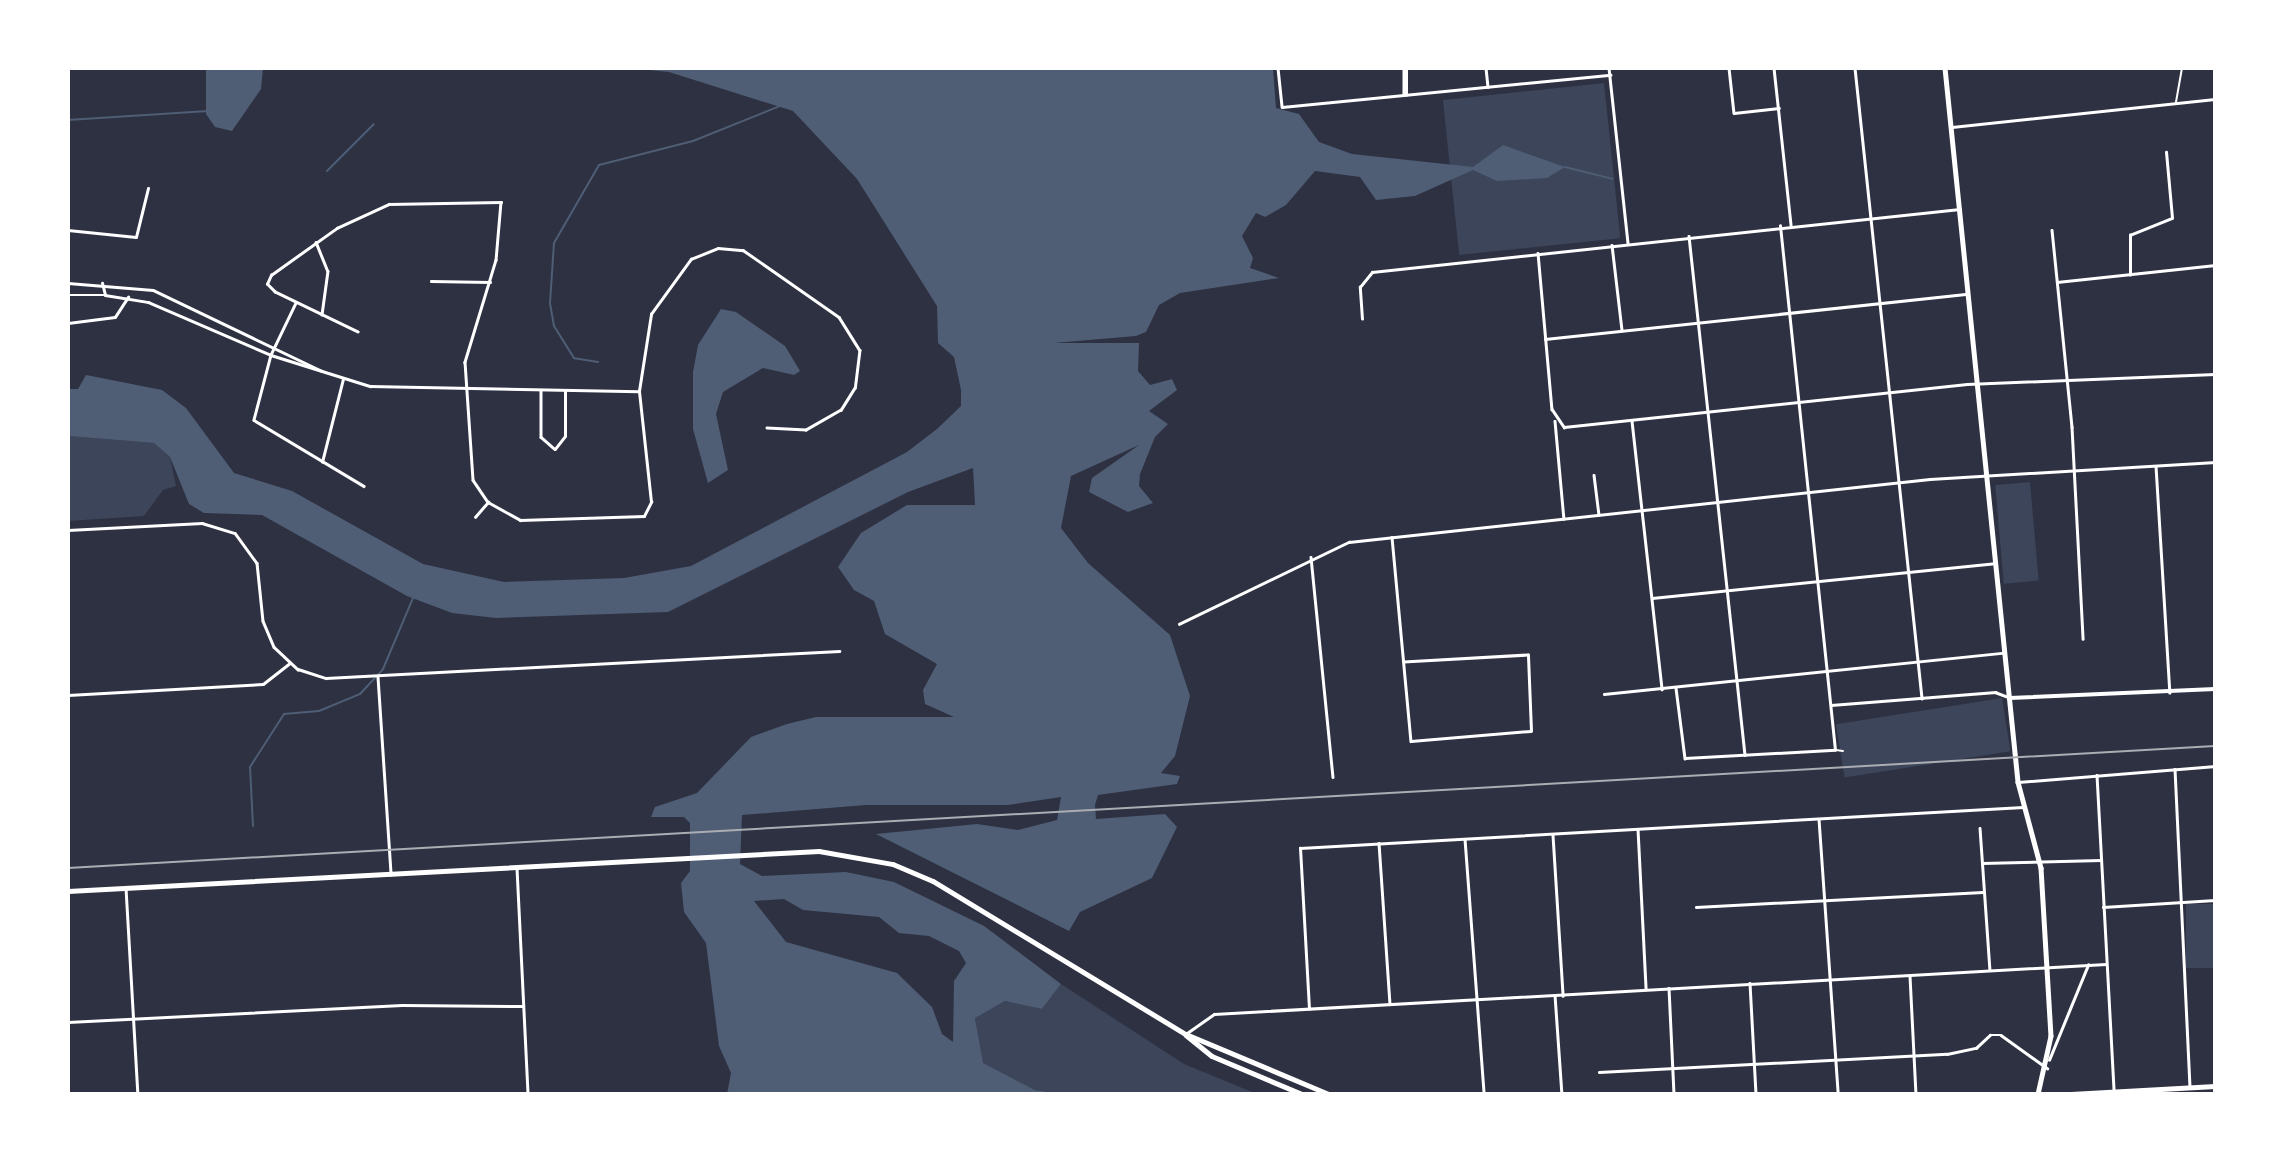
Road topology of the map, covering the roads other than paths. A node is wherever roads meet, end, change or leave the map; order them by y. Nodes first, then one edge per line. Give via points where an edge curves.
1 (1278, 68) edge
2 (1405, 68) edge
3 (1486, 68) edge
4 (1609, 68) edge
5 (1730, 68) edge
6 (1774, 68) edge
7 (1855, 68) edge
8 (1945, 68) edge
9 (2182, 68) edge
10 (1610, 75) junction
11 (1488, 87) junction
12 (1406, 95) junction
13 (2215, 99) edge
14 (2176, 103) junction
15 (1779, 108) junction
16 (1952, 127) junction
17 (2166, 152) dead end
18 (148, 188) dead end
19 (1960, 209) junction
20 (1870, 216) junction
21 (1791, 225) junction
22 (1780, 226) junction
23 (68, 230) edge
24 (2052, 230) dead end
25 (1689, 236) junction
26 (316, 242) junction
27 (1628, 243) junction
28 (1612, 244) junction
29 (1538, 253) junction
30 (2215, 265) edge
31 (2130, 275) junction
32 (431, 281) dead end
33 (490, 282) junction
34 (2057, 282) junction
35 (68, 283) edge
36 (102, 283) junction
37 (1968, 294) junction
38 (68, 295) edge
39 (105, 295) junction
40 (128, 297) junction
41 (296, 303) junction
42 (1879, 303) junction
43 (1789, 312) junction
44 (322, 315) junction
45 (1362, 319) dead end
46 (1698, 321) junction
47 (68, 323) edge
48 (1622, 330) junction
49 (358, 332) dead end
50 (1545, 339) junction
51 (275, 343) junction
52 (271, 355) junction
53 (2215, 374) edge
54 (330, 375) junction
55 (343, 379) junction
56 (2067, 382) junction
57 (1977, 386) junction
58 (464, 390) junction
59 (541, 390) junction
60 (565, 391) junction
61 (639, 391) junction
62 (1889, 393) junction
63 (1798, 401) junction
64 (1708, 412) junction
65 (1555, 418) junction
66 (1632, 421) junction
67 (767, 428) dead end
68 (322, 462) junction
69 (2215, 462) edge
70 (2156, 466) junction
71 (2073, 470) junction
72 (1594, 475) dead end
73 (1985, 475) junction
74 (1898, 483) junction
75 (364, 486) dead end
76 (1807, 492) junction
77 (1718, 501) junction
78 (488, 502) junction
79 (1641, 510) junction
80 (1599, 515) junction
81 (475, 517) dead end
82 (1564, 519) junction
83 (68, 530) edge
84 (1392, 537) junction
85 (1311, 557) junction
86 (1994, 563) junction
87 (1908, 572) junction
88 (1817, 581) junction
89 (1728, 590) junction
90 (1652, 598) junction
91 (1179, 624) dead end
92 (2083, 639) dead end
93 (839, 651) dead end
94 (2004, 653) junction
95 (1917, 660) junction
96 (1404, 662) junction
97 (290, 663) junction
98 (1827, 670) junction
99 (378, 677) junction
100 (1738, 681) junction
101 (1676, 688) junction
102 (1662, 689) junction
103 (2215, 690) edge
104 (2169, 693) junction
105 (1604, 694) dead end
106 (68, 695) edge
107 (1922, 698) junction
108 (2010, 698) junction
109 (1830, 705) junction
110 (1835, 750) junction
111 (1843, 751) dead end
112 (1745, 757) junction
113 (2215, 766) edge
114 (2175, 769) junction
115 (2097, 775) junction
116 (1333, 777) dead end
117 (2018, 782) junction
118 (2023, 807) junction
119 (1819, 819) junction
120 (1980, 828) dead end
121 (1638, 830) junction
122 (1553, 834) junction
123 (1465, 839) junction
124 (1379, 843) junction
125 (2040, 860) junction
126 (2101, 860) junction
127 (1982, 863) junction
128 (517, 868) junction
129 (391, 875) junction
130 (126, 888) junction
131 (68, 891) edge
132 (1983, 891) junction
133 (1824, 898) junction
134 (2215, 900) edge
135 (2180, 902) junction
136 (1696, 907) dead end
137 (2104, 907) junction
138 (2106, 964) junction
139 (2088, 965) junction
140 (2046, 967) junction
141 (1990, 970) junction
142 (1910, 976) junction
143 (1829, 978) junction
144 (1750, 983) junction
145 (1669, 988) junction
146 (1646, 989) junction
147 (1556, 995) junction
148 (1563, 996) junction
149 (1479, 999) junction
150 (1390, 1004) junction
151 (523, 1006) junction
152 (1309, 1009) junction
153 (134, 1019) junction
154 (68, 1022) edge
155 (1186, 1034) junction
156 (1914, 1055) junction
157 (1834, 1059) junction
158 (2049, 1060) junction
159 (1754, 1063) junction
160 (1673, 1067) junction
161 (2048, 1068) junction
162 (1599, 1072) dead end
163 (2190, 1086) junction
164 (2215, 1086) edge
165 (2114, 1092) edge
166 (138, 1094) edge
167 (528, 1094) edge
168 (1302, 1094) edge
169 (1329, 1094) edge
170 (1484, 1094) edge
171 (1562, 1094) edge
172 (1674, 1094) edge
173 (1756, 1094) edge
174 (1838, 1094) edge
175 (1916, 1094) edge
176 (2038, 1094) edge
177 (2071, 1094) edge

1 - 12 street via 1282,107
2 - 12 street
2 - 12 street via 1399,82
3 - 11 street
4 - 10 street
5 - 15 street via 1734,113
6 - 15 street
7 - 20 street
8 - 16 main road
9 - 14 lane
10 - 11 street
10 - 27 street
11 - 12 street
13 - 14 street
14 - 16 street
15 - 21 street
16 - 19 main road
17 - 31 street via 2172,218 2130,235
18 - 23 street via 136,237
19 - 20 street
19 - 37 main road
20 - 21 street
20 - 42 street
21 - 22 street
22 - 25 street
22 - 43 street
24 - 34 street
25 - 27 street
25 - 46 street
26 - 33 street via 389,204 501,202
26 - 41 street via 275,270 267,284
26 - 44 street via 328,271
27 - 28 street
28 - 29 street
28 - 48 street
29 - 45 street via 1372,272 1360,287
29 - 50 street
30 - 31 street
31 - 34 street
32 - 33 street
33 - 58 street via 470,341
34 - 56 street
35 - 36 street
36 - 39 street
36 - 51 street via 153,290
37 - 42 street
37 - 57 main road
38 - 39 street
39 - 40 street
40 - 47 street via 115,317
40 - 52 street
41 - 44 street
41 - 51 street
42 - 43 street
42 - 62 street
43 - 46 street
43 - 63 street
44 - 49 street
46 - 48 street
46 - 64 street
48 - 50 street
50 - 65 street
51 - 52 street
51 - 54 street
52 - 54 street
52 - 68 street via 254,420
53 - 56 street
54 - 55 street
55 - 58 street
55 - 68 street
56 - 57 street
56 - 71 street
57 - 62 street
57 - 73 main road
58 - 59 street
58 - 78 street via 467,458
59 - 60 street
59 - 60 street via 541,437 555,449 564,442
60 - 61 street
61 - 67 street via 642,347 663,290 701,253 743,250 839,317 860,350 855,388 841,410 806,430
61 - 78 street via 649,512 547,523 520,520
62 - 63 street
62 - 74 street
63 - 64 street
63 - 76 street
64 - 66 street
64 - 77 street
65 - 66 street via 1559,424
65 - 82 street
66 - 79 street
68 - 75 street
69 - 70 street
70 - 71 street
70 - 104 street
71 - 73 street
71 - 92 street
72 - 80 street
73 - 74 street
73 - 86 main road
74 - 76 street
74 - 87 street
76 - 77 street
76 - 88 street
77 - 79 street
77 - 89 street
78 - 81 street
79 - 80 street
79 - 90 street
80 - 82 street
82 - 84 street
83 - 97 street via 202,523 235,533 257,563 266,632
84 - 85 street via 1341,543
84 - 96 street
85 - 91 street
85 - 116 street
86 - 87 street
86 - 94 main road
87 - 88 street
87 - 95 street
88 - 89 street
88 - 98 street
89 - 90 street
89 - 100 street
90 - 102 street
93 - 99 street
94 - 95 street
94 - 108 main road
95 - 98 street
95 - 107 street
96 - 96 street via 1411,741 1531,731 1528,655
97 - 99 street via 326,678
97 - 106 street via 263,684
98 - 100 street
98 - 109 street
99 - 129 street
100 - 101 street
100 - 112 street
101 - 102 street
101 - 112 street via 1685,758
102 - 105 street
103 - 104 street
104 - 108 street
107 - 108 street via 1995,692
107 - 109 street
108 - 117 main road
109 - 110 street
110 - 111 lane
110 - 112 street
113 - 114 street
114 - 115 street
114 - 135 street
115 - 117 street
115 - 126 street
117 - 118 main road
118 - 119 street
118 - 125 main road
119 - 121 street
119 - 133 street
120 - 127 street
121 - 122 street
121 - 146 street
122 - 123 street
122 - 148 street
123 - 124 street
123 - 149 street
124 - 150 street
124 - 152 street via 1300,848
125 - 126 street
125 - 127 street
125 - 140 main road
126 - 137 street
127 - 132 street
128 - 129 main road
128 - 151 street
128 - 155 main road via 819,850 893,864 933,881
129 - 130 main road
130 - 131 main road
130 - 153 street
132 - 133 street
132 - 141 street
133 - 136 street
133 - 143 street
134 - 135 street
135 - 137 street
135 - 163 street
137 - 138 street
138 - 139 street
138 - 165 street
139 - 140 street
139 - 158 street via 2066,1028
140 - 141 street
140 - 158 main road
141 - 142 street
142 - 143 street
142 - 156 street
143 - 144 street
143 - 157 street
144 - 145 street
144 - 159 street
145 - 146 street
145 - 160 street
146 - 148 street
147 - 148 street
147 - 149 street
147 - 171 street
149 - 150 street
149 - 170 street
150 - 152 street
151 - 153 street via 401,1005
151 - 167 street
152 - 155 street via 1214,1014
153 - 154 street
153 - 166 street
155 - 168 main road via 1213,1056
155 - 169 main road
156 - 157 street
156 - 161 street via 1967,1051 1990,1035 2001,1035
156 - 175 street
157 - 159 street
157 - 174 street
158 - 161 main road
159 - 160 street
159 - 173 street
160 - 162 street
160 - 172 street
161 - 176 main road
163 - 164 main road
163 - 165 main road
165 - 177 main road

